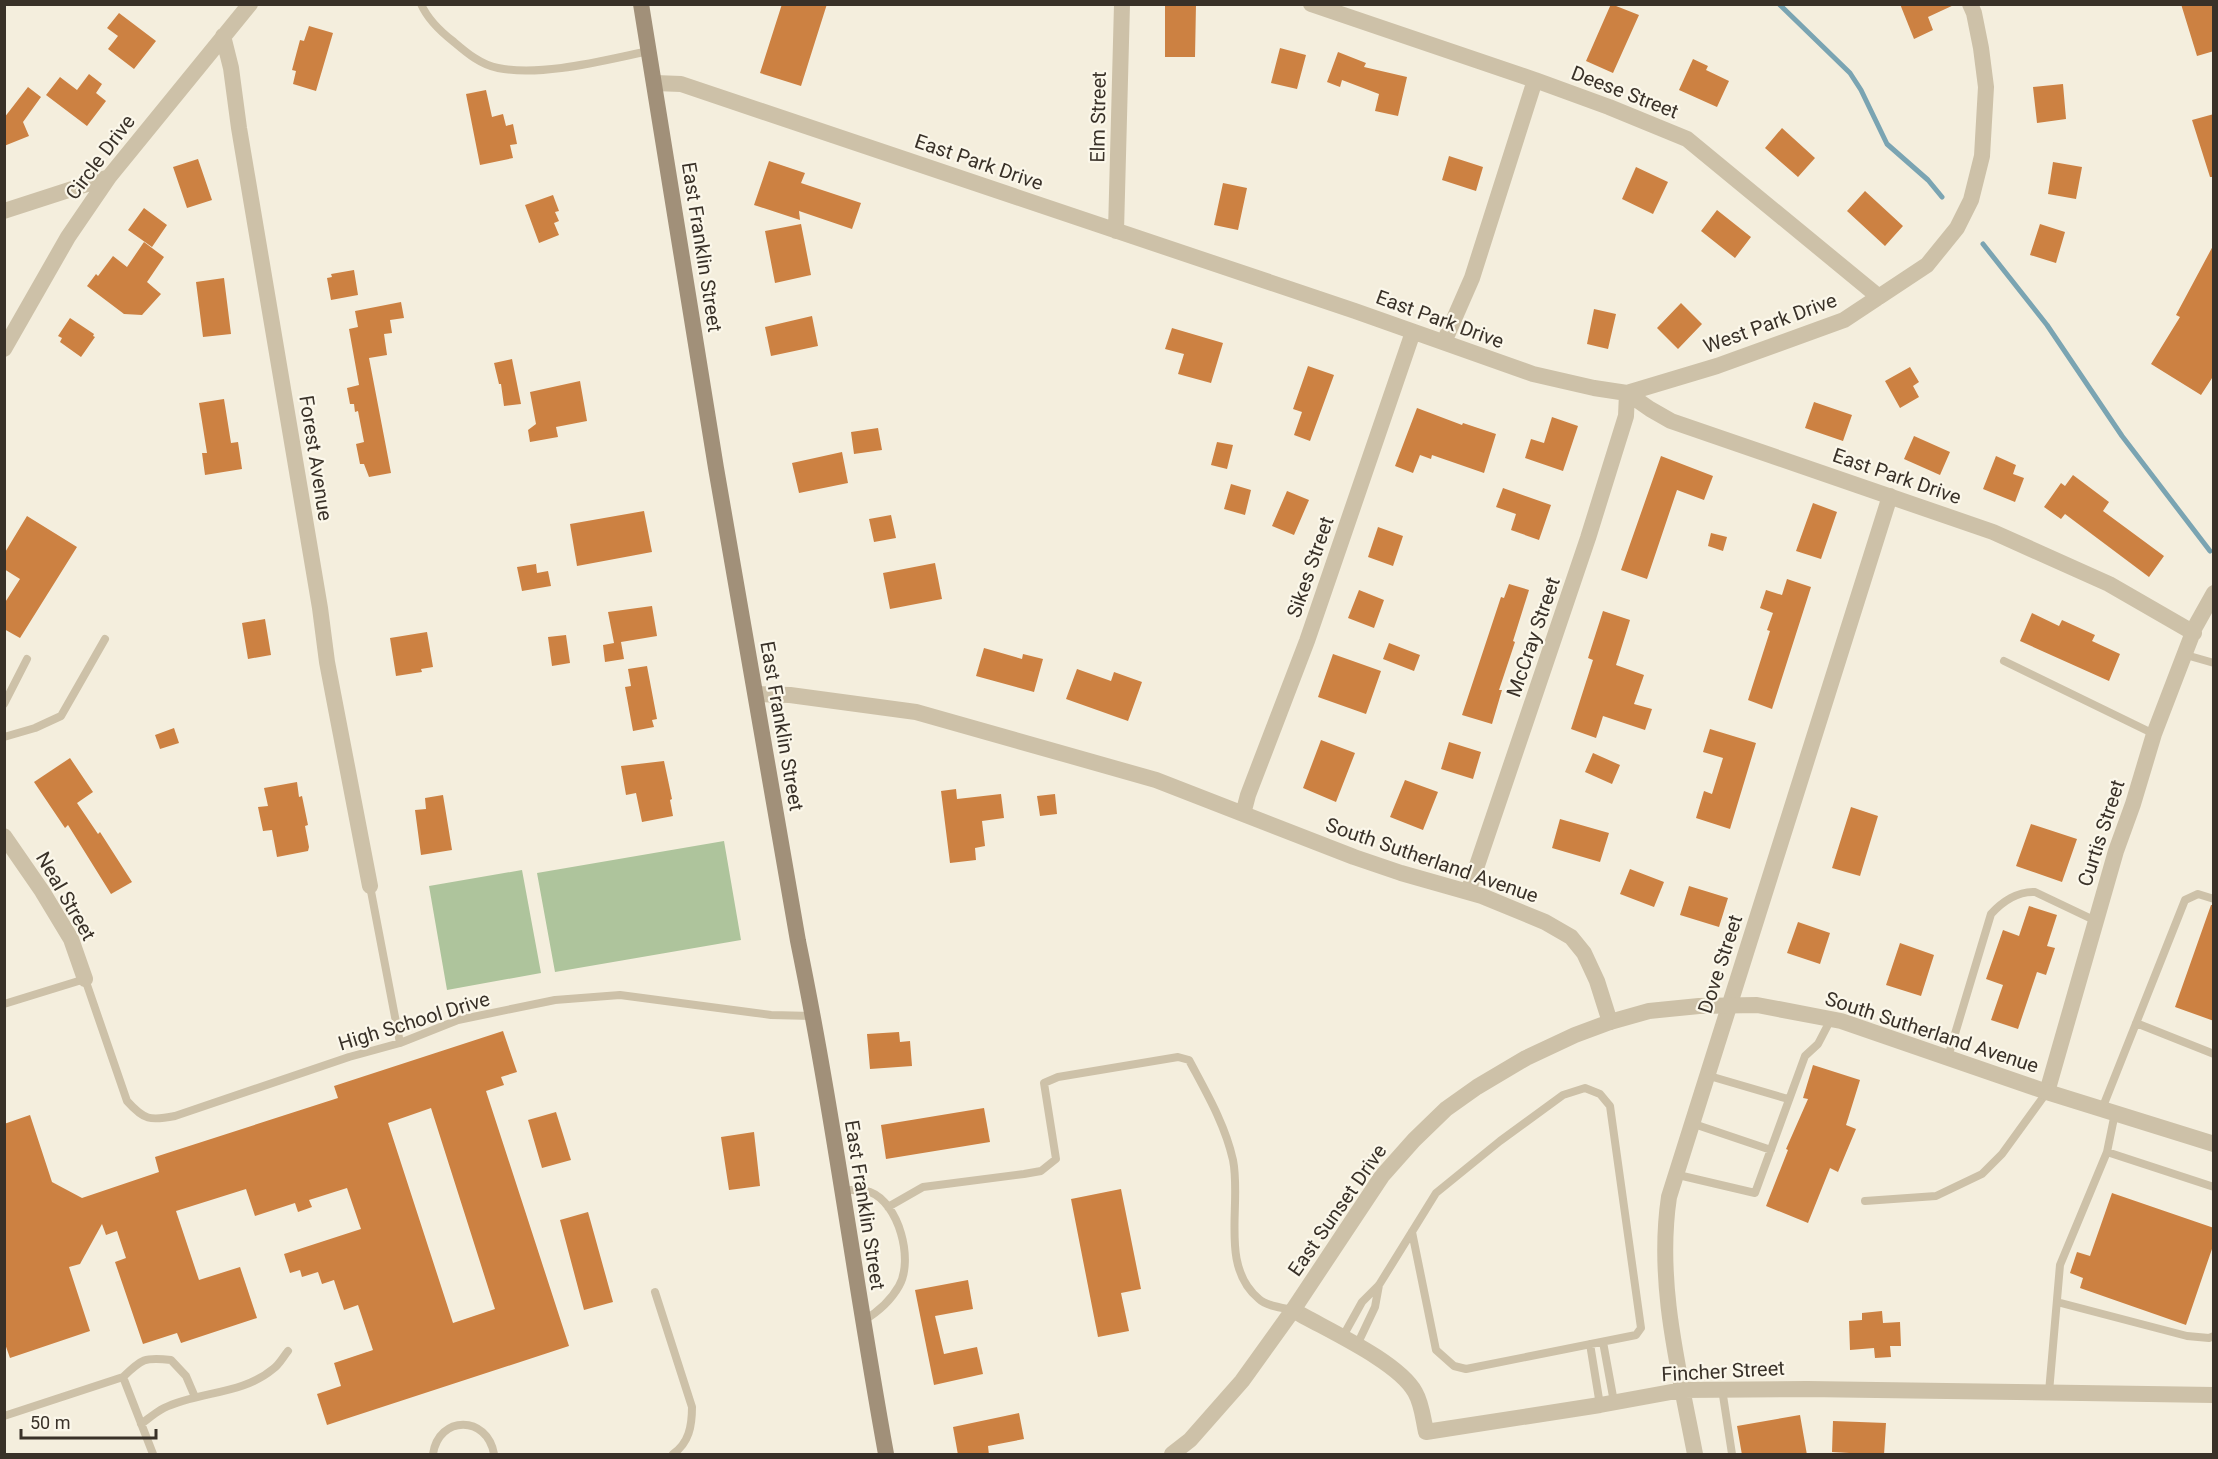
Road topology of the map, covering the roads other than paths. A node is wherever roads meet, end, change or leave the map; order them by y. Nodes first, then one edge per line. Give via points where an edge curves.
1 (250, 4) edge
2 (421, 4) edge
3 (641, 4) edge
4 (1122, 4) edge
5 (1311, 4) edge
6 (1970, 4) edge
7 (223, 36) junction
8 (649, 51) junction
9 (1535, 80) junction
10 (655, 83) junction
11 (109, 177) junction
12 (4, 211) edge
13 (1116, 231) junction
14 (1879, 297) junction
15 (1413, 332) junction
16 (1444, 342) junction
17 (4, 349) edge
18 (1627, 393) junction
19 (1890, 496) junction
20 (2214, 593) edge
21 (2193, 633) junction
22 (105, 639) dead end
23 (2186, 655) junction
24 (27, 659) dead end
25 (2004, 662) dead end
26 (2214, 663) edge
27 (756, 694) junction
28 (4, 704) edge
29 (2154, 734) junction
30 (4, 737) edge
31 (1243, 814) junction
32 (4, 836) edge
33 (370, 886) joint
34 (1468, 892) junction
35 (2214, 899) edge
36 (2096, 921) junction
37 (85, 979) junction
38 (4, 1004) edge
39 (1728, 1007) junction
40 (813, 1016) junction
41 (1831, 1019) junction
42 (1610, 1022) junction
43 (2136, 1023) junction
44 (400, 1043) junction
45 (2214, 1054) edge
46 (1948, 1057) junction
47 (1706, 1076) junction
48 (2047, 1092) junction
49 (1788, 1099) junction
50 (2109, 1111) junction
51 (1691, 1123) junction
52 (2214, 1144) edge
53 (1771, 1150) junction
54 (2107, 1152) junction
55 (1674, 1174) junction
56 (2214, 1187) edge
57 (842, 1190) junction
58 (1866, 1201) dead end
59 (888, 1207) junction
60 (1412, 1232) junction
61 (1379, 1285) junction
62 (655, 1292) dead end
63 (2057, 1302) junction
64 (1293, 1310) junction
65 (862, 1321) junction
66 (2214, 1336) edge
67 (1349, 1342) junction
68 (1603, 1342) junction
69 (1590, 1344) junction
70 (288, 1351) dead end
71 (123, 1377) junction
72 (1722, 1388) junction
73 (1682, 1390) junction
74 (2049, 1392) junction
75 (2214, 1395) edge
76 (195, 1397) junction
77 (1607, 1403) junction
78 (4, 1416) edge
79 (141, 1424) junction
80 (153, 1455) edge
81 (433, 1455) edge
82 (494, 1455) edge
83 (673, 1455) edge
84 (886, 1455) edge
85 (1172, 1455) edge
86 (1695, 1455) edge
87 (1732, 1455) edge

1 - 7 street, Circle Drive
2 - 8 lane via 424,13 443,33 472,57 497,68 538,70
3 - 8 main road, East Franklin Street
4 - 13 street, Elm Street
5 - 9 street, Deese Street
6 - 14 street, West Park Drive via 1986,87 1982,156 1971,200 1957,228 1928,265
7 - 11 street, Circle Drive
7 - 33 street, Forest Avenue via 327,662
8 - 10 main road, East Franklin Street
9 - 14 street, Deese Street via 1687,139
9 - 16 street via 1472,278
10 - 13 street, East Park Drive via 681,84
10 - 27 main road, East Franklin Street
11 - 12 street
11 - 17 street, Circle Drive via 68,237
13 - 15 street, East Park Drive
14 - 18 street, West Park Drive via 1844,320 1717,366
15 - 16 street, East Park Drive
15 - 31 street, Sikes Street
16 - 18 street, East Park Drive via 1533,374
18 - 19 street, East Park Drive via 1671,421
18 - 34 street, McCray Street via 1626,416 1588,538
19 - 21 street, East Park Drive via 1993,532 2109,584
19 - 39 street, Dove Street
20 - 21 street, Curtis Street
21 - 23 street, Curtis Street
22 - 30 lane via 61,716
23 - 26 lane
23 - 29 street, Curtis Street
24 - 28 lane
25 - 29 lane
27 - 31 street, South Sutherland Avenue via 916,712 1156,780
27 - 40 main road, East Franklin Street
29 - 36 street, Curtis Street
31 - 34 street, South Sutherland Avenue via 1392,870
32 - 37 street, Neal Street via 71,939
33 - 44 lane
34 - 42 street, South Sutherland Avenue via 1545,922 1571,937 1584,953 1597,981
35 - 43 lane via 2198,894 2185,900
36 - 46 lane via 2035,892 2000,905 1990,914
36 - 48 street, Curtis Street
37 - 38 lane
37 - 44 lane, High School Drive via 127,1101 140,1115 156,1120
39 - 41 street, South Sutherland Avenue via 1756,1005
39 - 42 street, South Sutherland Avenue via 1649,1011
39 - 47 street, Dove Street
40 - 44 lane, High School Drive via 771,1016 662,999 603,995 555,1000 459,1020
40 - 57 main road, East Franklin Street
41 - 46 street, South Sutherland Avenue
41 - 49 lane via 1818,1044 1805,1056
42 - 64 street, East Sunset Drive via 1526,1058 1446,1109 1382,1176
43 - 45 lane
43 - 50 lane
46 - 48 street, South Sutherland Avenue
47 - 49 lane
47 - 51 street, Dove Street
48 - 50 street, South Sutherland Avenue
48 - 58 lane via 2002,1154 1982,1174 1936,1196
49 - 53 lane
50 - 52 street, South Sutherland Avenue
50 - 54 lane
51 - 53 lane
51 - 55 street, Dove Street
53 - 55 lane via 1755,1193
54 - 56 lane
54 - 63 lane via 2060,1265
55 - 73 street, Dove Street via 1666,1217 1664,1263
57 - 59 lane via 867,1190
57 - 65 main road, East Franklin Street
59 - 64 lane via 922,1187 1041,1171 1056,1159 1044,1083 1058,1077 1178,1057 1189,1060 1215,1109 1233,1159 1237,1265 1245,1284 1260,1301
59 - 65 lane via 901,1233 905,1266 892,1298 880,1311
60 - 61 lane
60 - 68 lane via 1436,1193 1500,1141 1563,1095 1585,1088 1600,1094 1610,1106 1641,1328 1636,1335
60 - 69 lane via 1436,1350 1454,1366 1466,1369
61 - 67 lane via 1375,1307
61 - 67 lane via 1362,1302
62 - 83 lane via 692,1407 687,1439
63 - 66 lane via 2187,1336
63 - 74 lane
64 - 67 street, Fincher Street
64 - 85 street, East Sunset Drive via 1236,1389
65 - 84 main road, East Franklin Street
67 - 77 street, Fincher Street via 1394,1368 1414,1391 1426,1432
68 - 69 lane
68 - 77 lane
69 - 77 lane
70 - 76 lane via 260,1378
71 - 76 lane via 141,1361 171,1360 186,1376
71 - 78 lane
71 - 79 lane
72 - 73 street, Fincher Street
72 - 74 street, Fincher Street
72 - 87 lane
73 - 77 street, Fincher Street
73 - 86 street, Dove Street
74 - 75 street, Fincher Street
76 - 79 lane via 163,1408
79 - 80 lane
81 - 82 lane via 445,1431 463,1425 482,1430 493,1445

